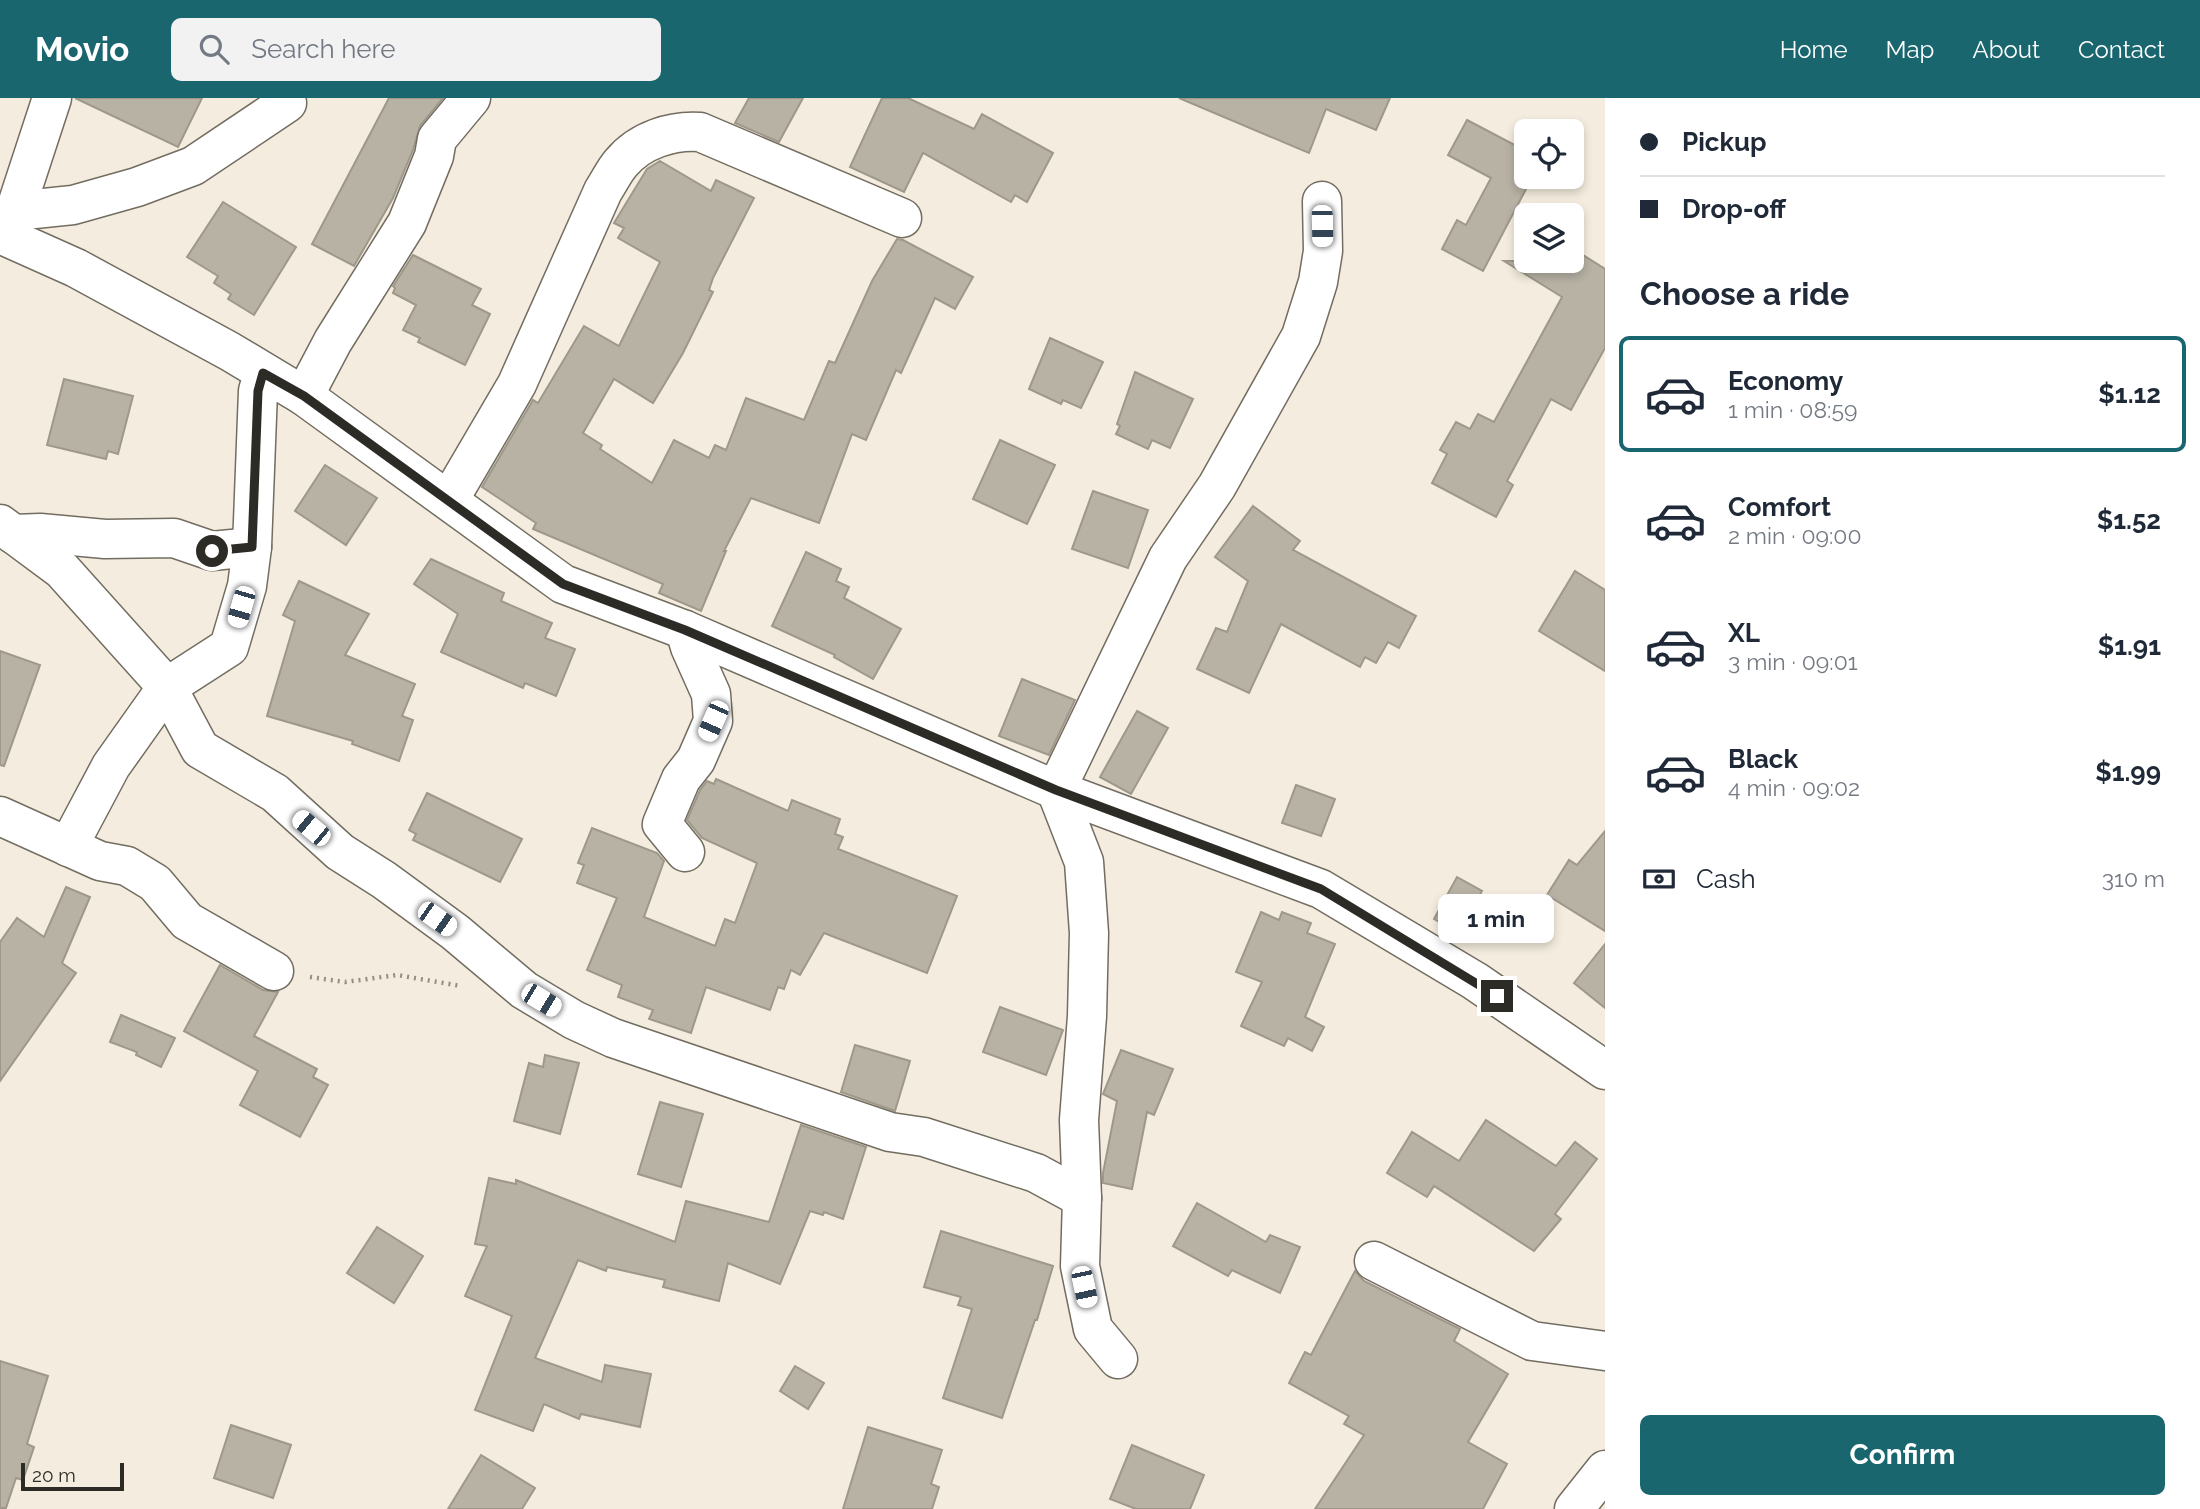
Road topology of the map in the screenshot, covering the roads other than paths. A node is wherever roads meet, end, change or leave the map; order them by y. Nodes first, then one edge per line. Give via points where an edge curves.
1 (51, 98) edge
2 (471, 98) edge
3 (287, 103) dead end
4 (1322, 201) dead end
5 (902, 218) dead end
6 (6, 226) edge
7 (263, 373) junction
8 (304, 396) junction
9 (449, 500) junction
10 (7, 529) edge
11 (252, 547) junction
12 (685, 630) junction
13 (167, 687) junction
14 (1056, 790) junction
15 (0, 816) edge
16 (68, 847) junction
17 (685, 852) dead end
18 (274, 971) road end
19 (1605, 1070) edge
20 (1082, 1198) junction
21 (1374, 1262) dead end
22 (1605, 1351) edge
23 (1118, 1359) dead end
24 (1605, 1470) edge
25 (1574, 1509) edge

1 - 6 street
2 - 8 street via 437,139 407,223
3 - 6 street via 193,166
4 - 14 street via 1323,251 1301,336 1217,486 1168,558
5 - 9 street via 700,132 681,130 649,141 622,161 603,191 517,384
6 - 7 street
7 - 8 street
7 - 11 street via 258,391
8 - 9 street
9 - 12 street via 563,584
10 - 11 street via 105,539 174,538 212,551
10 - 13 street via 62,570
11 - 13 street via 247,586 229,647
12 - 14 street
12 - 17 street via 711,695 713,721 662,824
13 - 16 street via 111,766
13 - 20 street via 201,749 275,793 340,852 455,932 524,990 574,1020 613,1038 890,1132 924,1137 1036,1173
14 - 19 street via 1321,889 1475,981
14 - 20 street via 1084,862 1089,933 1079,1120
15 - 16 street
16 - 18 street via 100,862 127,866 155,883 187,921
20 - 23 street via 1080,1266 1093,1329
21 - 22 street via 1532,1341
24 - 25 street

